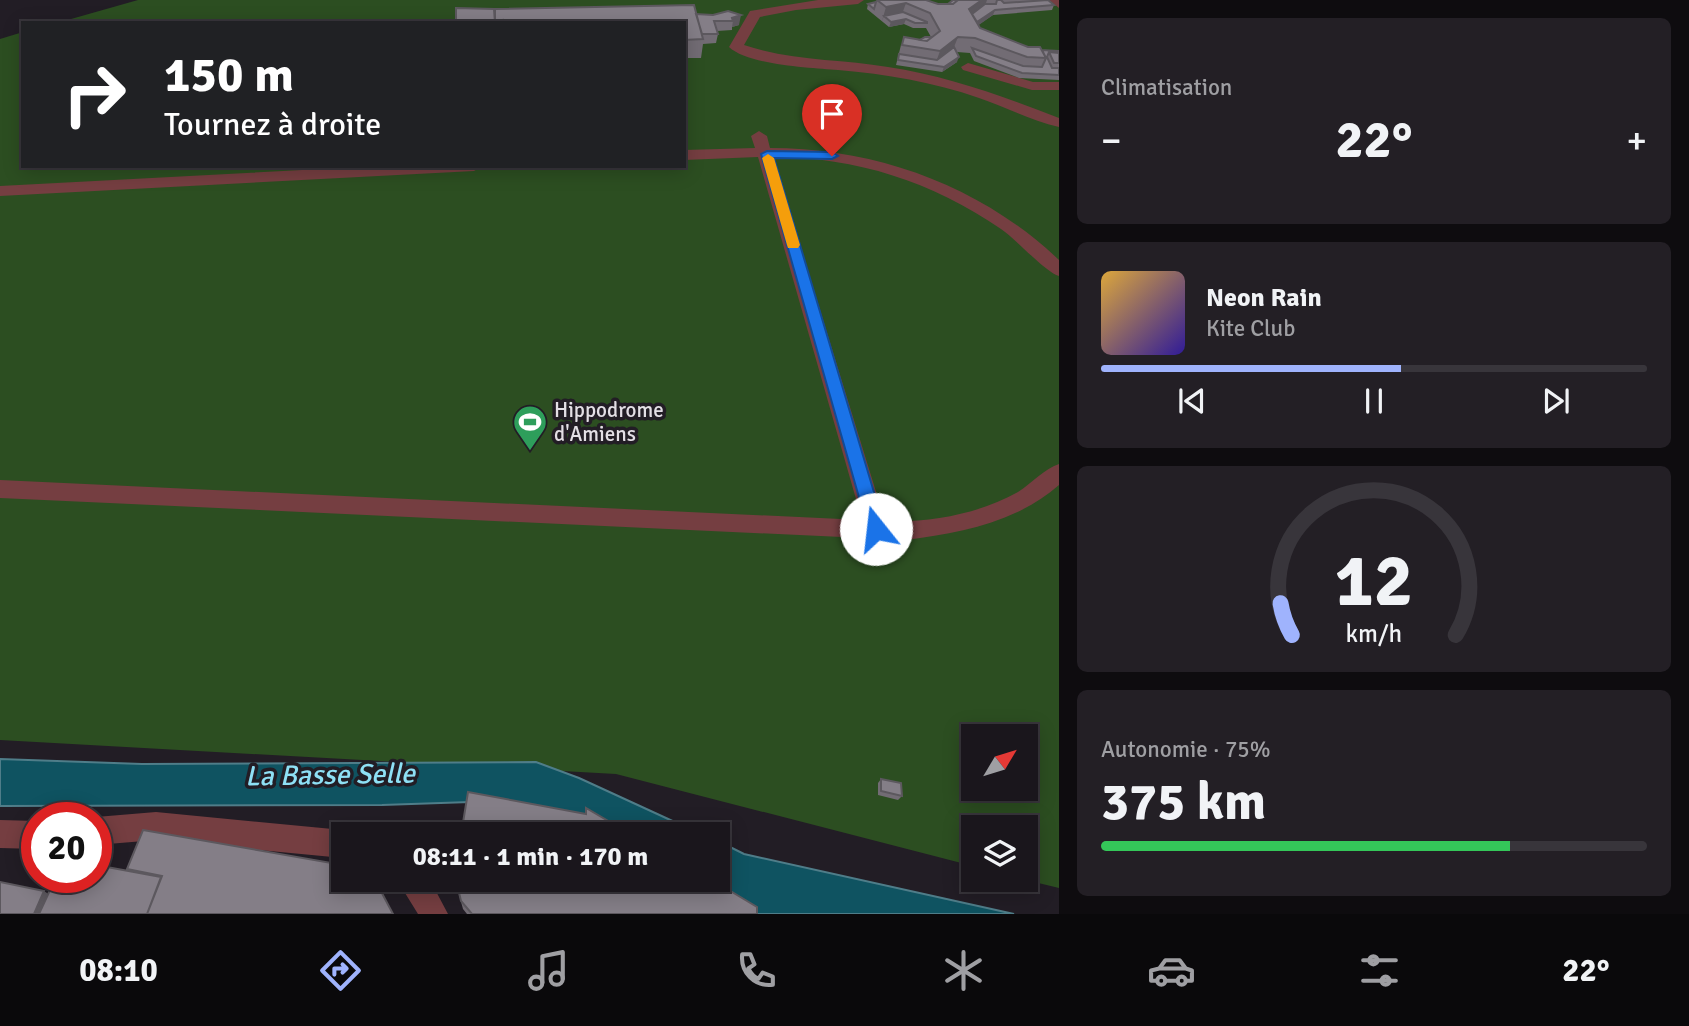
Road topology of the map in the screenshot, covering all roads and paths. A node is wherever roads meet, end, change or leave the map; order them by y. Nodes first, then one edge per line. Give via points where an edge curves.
1 (858, 0) edge
2 (1055, 0) edge
3 (1059, 4) edge
4 (968, 67) dead end
5 (1059, 86) edge
6 (1059, 123) edge
7 (759, 136) dead end
8 (767, 154) junction
9 (686, 155) edge
10 (436, 168) edge
11 (0, 191) edge
12 (1059, 270) edge
13 (1059, 472) edge
14 (0, 489) edge
15 (876, 529) junction
16 (112, 830) edge
17 (0, 834) edge
18 (21, 835) edge
19 (331, 843) edge
20 (421, 892) edge
21 (433, 914) edge

1 - 6 lane via 755,14 736,47 761,57 906,74 988,95
2 - 3 lane
4 - 5 lane via 1032,86
7 - 8 lane
8 - 9 lane
8 - 12 lane via 832,156 914,176 1002,221 1039,248
8 - 15 lane
10 - 11 lane
13 - 15 lane via 1026,499 956,525
14 - 15 lane
16 - 19 lane via 156,826
17 - 18 lane
20 - 21 lane

